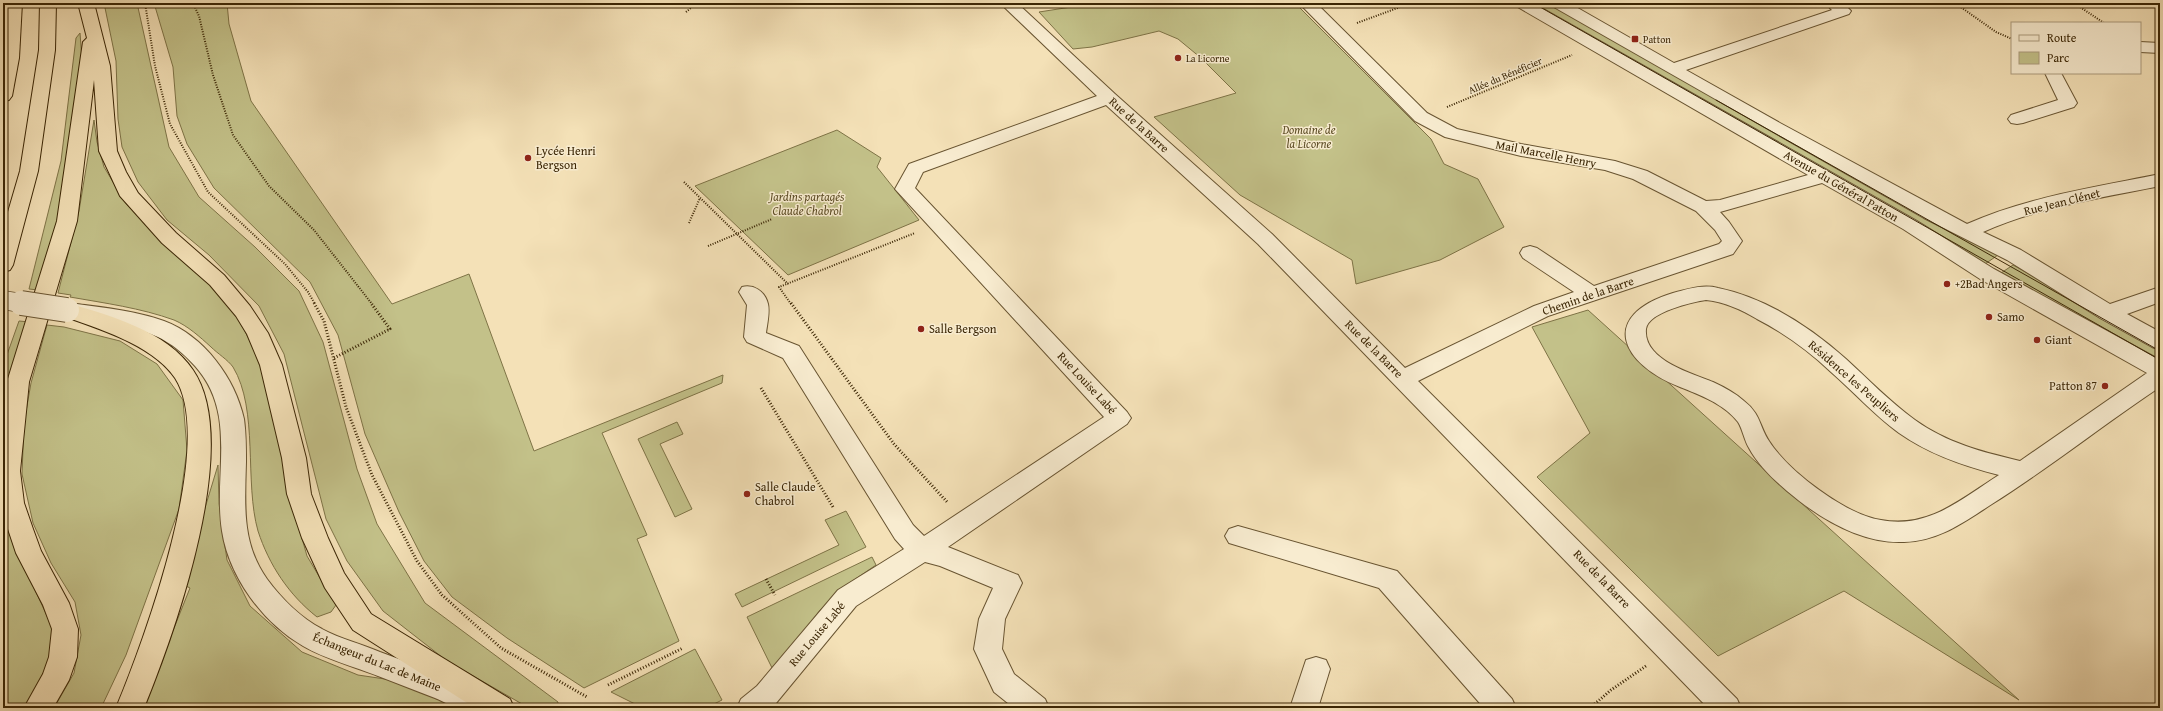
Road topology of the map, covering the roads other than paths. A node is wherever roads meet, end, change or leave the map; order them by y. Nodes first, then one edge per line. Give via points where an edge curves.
1 (14, 3) edge
2 (48, 3) edge
3 (86, 3) edge
4 (1008, 3) edge
5 (1307, 3) edge
6 (1522, 3) edge
7 (1558, 3) edge
8 (1834, 3) edge
9 (93, 30) junction
10 (2141, 48) edge
11 (2160, 48) edge
12 (1672, 69) junction
13 (2054, 74) edge
14 (3, 96) edge
15 (1109, 98) junction
16 (2017, 119) dead end
17 (1824, 176) junction
18 (2160, 180) edge
19 (1703, 207) junction
20 (1967, 231) junction
21 (1530, 252) dead end
22 (3, 265) edge
23 (749, 292) dead end
24 (1592, 294) junction
25 (2160, 294) edge
26 (3, 300) edge
27 (68, 310) junction
28 (2108, 313) junction
29 (2160, 342) edge
30 (2160, 370) edge
31 (2160, 376) edge
32 (1404, 378) junction
33 (2025, 472) junction
34 (1238, 536) dead end
35 (922, 551) junction
36 (1316, 669) dead end
37 (1497, 705) edge
38 (38, 708) edge
39 (130, 708) edge
40 (493, 708) edge
41 (500, 708) edge
42 (751, 708) edge
43 (1035, 708) edge
44 (1304, 708) edge
45 (1727, 708) edge

1 - 14 highway via 11,58
2 - 22 highway via 47,50 29,171
3 - 9 highway
4 - 15 street, Rue de la Barre
5 - 19 street, Mail Marcelle Henry via 1397,94 1433,124 1472,139 1628,171
6 - 17 street, Avenue du Général Patton
7 - 12 street, Avenue du Général Patton
8 - 12 street via 1843,11
9 - 38 highway via 67,221 18,382 8,471 12,503 20,529 29,553 56,602 65,629 63,657 55,680
9 - 41 highway via 102,66 108,151 117,172 130,196 169,238 217,280 243,311 257,333 271,365 294,458 299,494 334,580 362,622
10 - 11 street
12 - 20 street, Avenue du Général Patton via 1917,206
13 - 16 street via 2068,103
15 - 32 street, Rue de la Barre via 1265,239
15 - 35 street, Rue Louise Labé via 916,168 905,189 1119,418
17 - 19 street via 1721,206
17 - 30 street, Avenue du Général Patton via 1910,225 1987,274
18 - 20 street, Rue Jean Clénet via 2075,197 1994,219
19 - 24 street, Chemin de la Barre via 1722,226 1732,241 1726,249
20 - 28 street, Avenue du Général Patton via 2014,255
21 - 24 street
23 - 35 street via 758,304 755,337 791,352 904,532
24 - 32 street, Chemin de la Barre via 1541,311
25 - 28 street
26 - 27 street, Échangeur du Lac de Maine, bridge
27 - 39 highway via 135,336 175,363 187,376 198,411 198,456 190,518 170,600
27 - 40 street, Échangeur du Lac de Maine via 109,315 165,330 195,354 214,374 226,400 234,434 233,507 236,542 249,574 260,591 290,623 313,638
28 - 29 street, Avenue du Général Patton
31 - 33 street, Résidence les Peupliers
32 - 45 street, Rue de la Barre
33 - 33 street, Résidence les Peupliers via 1937,526 1903,532 1877,530 1849,520 1813,498 1777,467 1759,446 1749,421 1738,408 1710,390 1678,378 1653,363 1637,342 1637,323 1665,304 1698,293 1715,294 1739,302 1801,336 1827,356 1898,421 1939,447 1965,457
34 - 37 street via 1388,579
35 - 42 street, Rue Louise Labé via 847,598 767,695
35 - 43 street via 944,556 1009,583 992,619 988,649 1004,683
36 - 44 street

